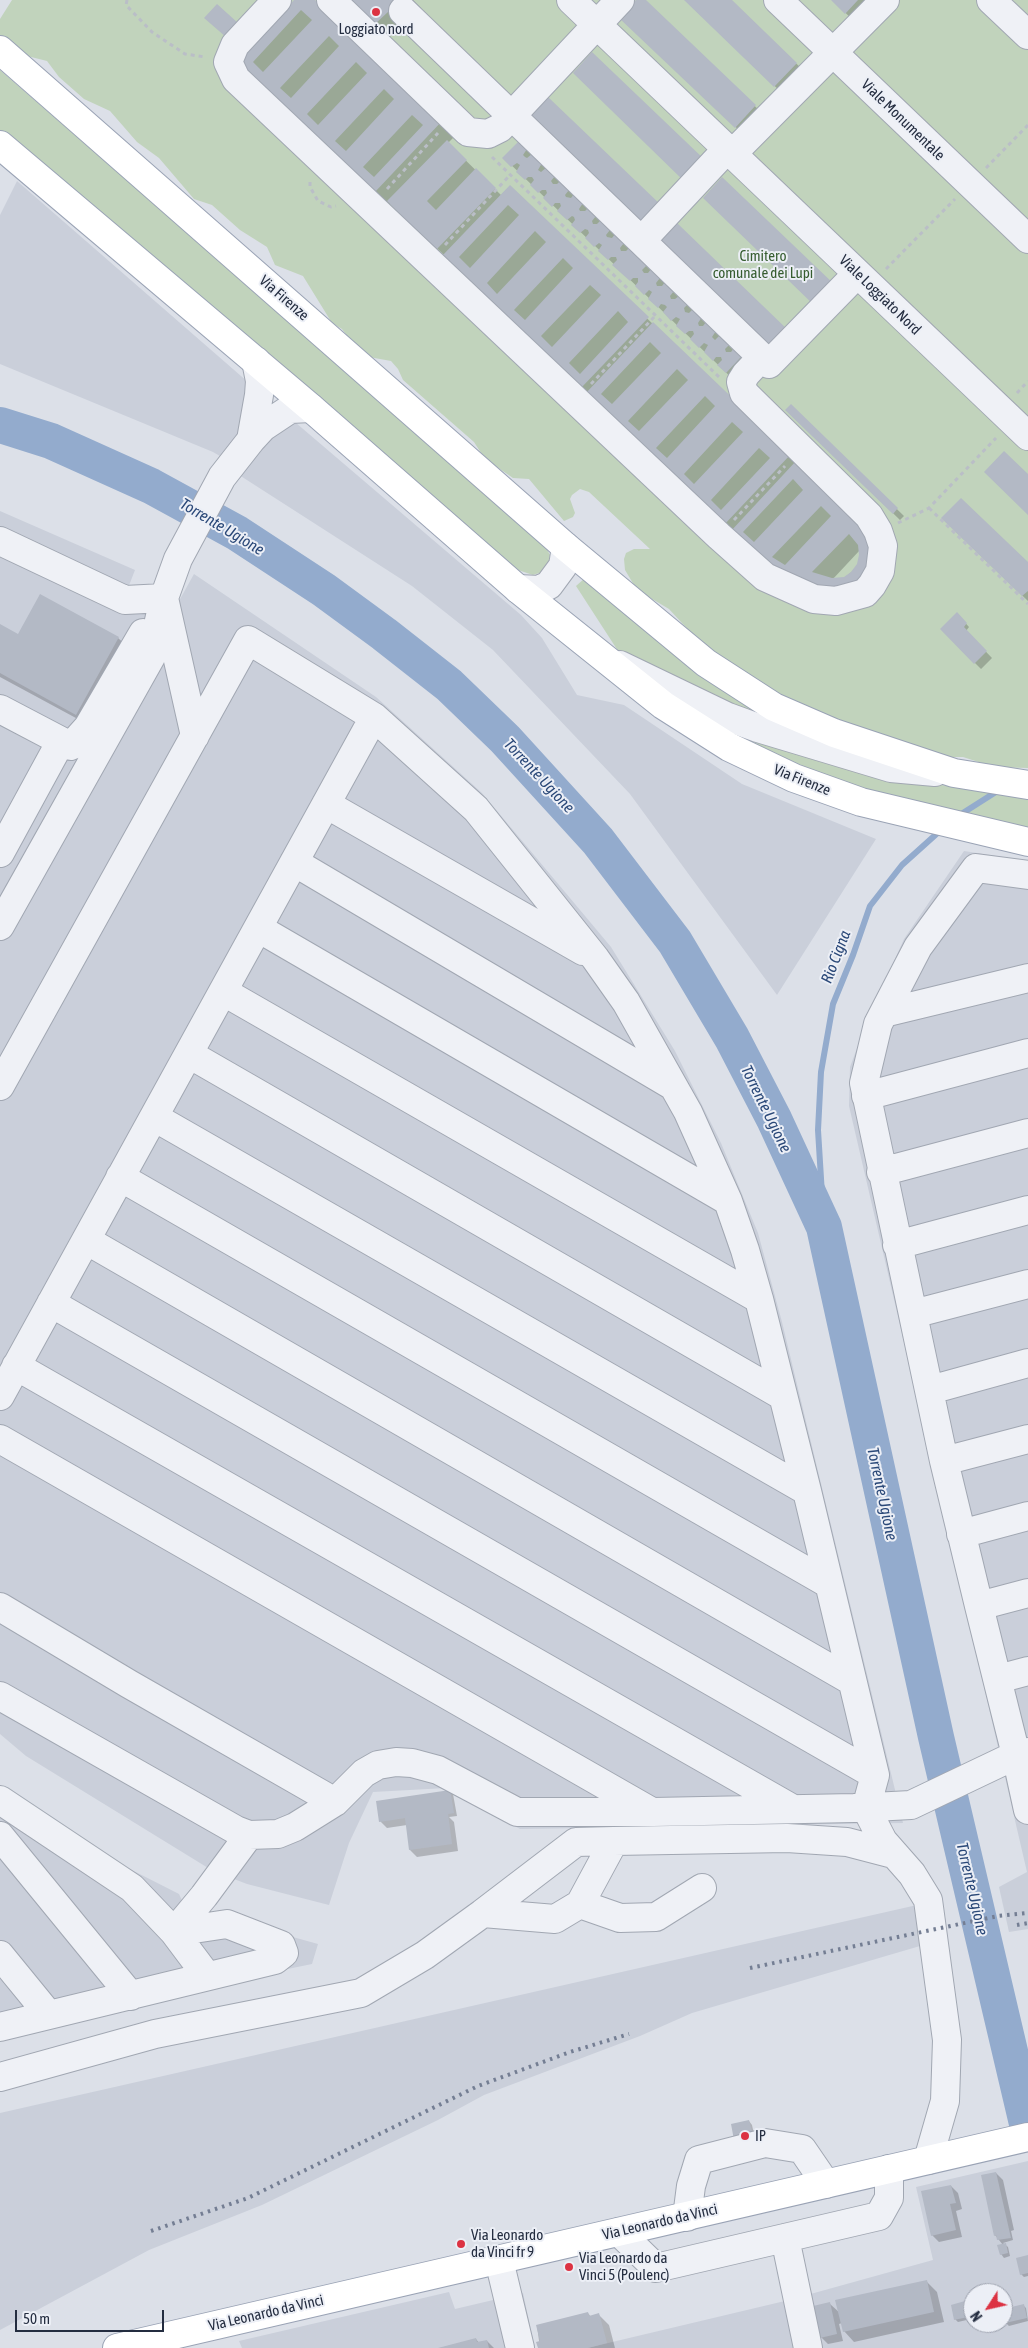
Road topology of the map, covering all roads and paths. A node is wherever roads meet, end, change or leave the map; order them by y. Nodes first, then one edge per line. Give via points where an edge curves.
1 (127, 0) edge
2 (277, 0) edge
3 (331, 0) edge
4 (570, 0) edge
5 (620, 0) edge
6 (778, 0) edge
7 (886, 0) edge
8 (991, 0) edge
9 (408, 5) edge
10 (596, 24) junction
11 (1028, 35) edge
12 (374, 41) junction
13 (0, 50) edge
14 (834, 54) junction
15 (228, 62) junction
16 (511, 115) junction
17 (1028, 125) edge
18 (468, 132) junction
19 (0, 145) edge
20 (428, 145) dead end
21 (731, 151) junction
22 (510, 175) junction
23 (970, 184) junction
24 (387, 189) dead end
25 (1028, 239) edge
26 (642, 240) junction
27 (445, 245) dead end
28 (863, 280) junction
29 (655, 316) junction
30 (762, 357) junction
31 (256, 361) junction
32 (726, 384) dead end
33 (590, 386) dead end
34 (311, 408) junction
35 (1020, 429) edge
36 (250, 440) junction
37 (786, 464) dead end
38 (929, 508) junction
39 (732, 522) dead end
40 (0, 540) edge
41 (884, 546) junction
42 (566, 547) junction
43 (518, 589) junction
44 (164, 598) junction
45 (1028, 604) edge
46 (603, 658) junction
47 (0, 709) edge
48 (374, 717) junction
49 (195, 736) junction
50 (60, 741) junction
51 (965, 776) junction
52 (1023, 785) edge
53 (326, 804) junction
54 (1028, 842) edge
55 (0, 853) edge
56 (294, 862) junction
57 (1028, 875) edge
58 (0, 926) edge
59 (258, 928) junction
60 (595, 958) junction
61 (1028, 978) edge
62 (224, 992) junction
63 (884, 1013) junction
64 (1028, 1053) edge
65 (189, 1054) junction
66 (0, 1086) edge
67 (674, 1086) junction
68 (866, 1096) junction
69 (154, 1116) junction
70 (1028, 1132) edge
71 (881, 1172) junction
72 (120, 1178) junction
73 (728, 1200) junction
74 (1028, 1210) edge
75 (86, 1240) junction
76 (897, 1245) junction
77 (1028, 1284) edge
78 (759, 1299) junction
79 (51, 1303) junction
80 (913, 1314) junction
81 (1028, 1363) edge
82 (16, 1366) junction
83 (930, 1390) junction
84 (0, 1396) edge
85 (783, 1396) junction
86 (0, 1439) edge
87 (1028, 1439) edge
88 (944, 1461) junction
89 (807, 1491) junction
90 (1028, 1516) edge
91 (961, 1534) junction
92 (829, 1584) junction
93 (1028, 1593) edge
94 (979, 1606) junction
95 (0, 1608) edge
96 (1028, 1671) edge
97 (998, 1679) junction
98 (852, 1681) junction
99 (0, 1696) edge
100 (1022, 1754) edge
101 (875, 1775) junction
102 (0, 1800) edge
103 (335, 1802) junction
104 (866, 1808) junction
105 (794, 1810) junction
106 (1028, 1810) edge
107 (653, 1812) junction
108 (249, 1835) junction
109 (0, 1836) edge
110 (614, 1841) junction
111 (893, 1854) junction
112 (702, 1888) dead end
113 (580, 1904) junction
114 (483, 1913) junction
115 (174, 1932) junction
116 (0, 1955) edge
117 (206, 1976) junction
118 (131, 1996) junction
119 (49, 2015) junction
120 (0, 2027) edge
121 (0, 2077) edge
122 (1018, 2140) edge
123 (928, 2160) junction
124 (889, 2169) junction
125 (826, 2184) junction
126 (687, 2216) junction
127 (619, 2232) junction
128 (785, 2238) junction
129 (499, 2260) junction
130 (117, 2348) edge
131 (520, 2348) edge
132 (808, 2348) edge

1 - 15 path via 126,6 152,32 185,54
2 - 15 street via 235,45
3 - 12 street
4 - 10 street, Viale Loggiato Nord
5 - 10 street
6 - 14 street, Viale Monumentale
7 - 14 street
8 - 11 street
9 - 12 street
9 - 16 street
10 - 16 street
10 - 21 street, Viale Loggiato Nord
12 - 18 street
13 - 42 main road, Via Firenze
14 - 21 street
14 - 23 street, Viale Monumentale
15 - 41 street via 236,79 764,577 814,598 836,601 850,598 865,593 872,585 880,571
16 - 18 street via 500,128 488,134
16 - 26 street
17 - 23 path
18 - 22 path
19 - 31 main road, Via Firenze
20 - 24 path
21 - 26 street
21 - 28 street, Viale Loggiato Nord
22 - 27 path
22 - 29 path
23 - 25 street, Viale Monumentale
23 - 28 path
26 - 30 street
28 - 30 street via 769,364
28 - 35 street, Viale Loggiato Nord
29 - 32 path
29 - 33 path
30 - 41 street via 741,382 744,393 869,516
31 - 34 main road, Via Firenze
31 - 36 street via 259,395
34 - 36 street via 290,409
34 - 43 main road, Via Firenze
35 - 38 path
36 - 44 street via 222,477 178,559
37 - 39 path
38 - 41 path via 896,524
38 - 45 path
40 - 44 street via 126,600
42 - 43 street via 563,566 549,585 539,590
42 - 51 main road, Via Firenze via 686,648 774,707 834,733
43 - 46 main road, Via Firenze
44 - 49 street
44 - 50 street via 88,727 71,746
44 - 58 street via 151,657
46 - 51 street, Via Firenze via 758,728 891,768
46 - 54 main road, Via Firenze via 663,705 729,747 794,778 861,802
47 - 50 street
48 - 49 street via 248,640
48 - 53 street
48 - 60 street via 476,809
49 - 66 street
50 - 55 street
51 - 52 main road, Via Firenze
53 - 56 street
53 - 60 street
56 - 59 street
56 - 67 street
57 - 63 street via 976,868 918,947
59 - 62 street
59 - 73 street
60 - 67 street via 626,1002
61 - 63 street
62 - 65 street
62 - 78 street
63 - 68 street via 878,1024 864,1083
64 - 68 street
65 - 69 street
65 - 85 street
67 - 73 street
68 - 71 street
69 - 72 street
69 - 89 street
70 - 71 street
71 - 76 street
72 - 75 street
72 - 92 street
73 - 78 street
74 - 76 street
75 - 79 street
75 - 98 street
76 - 80 street
77 - 80 street
78 - 85 street
79 - 82 street
79 - 101 street
80 - 83 street
81 - 83 street
82 - 84 street
82 - 105 street
83 - 88 street
85 - 89 street
86 - 107 street
87 - 88 street
88 - 91 street
89 - 92 street
90 - 91 street
91 - 94 street
92 - 98 street
93 - 94 street
94 - 97 street
95 - 103 street
96 - 97 street
97 - 100 street
98 - 101 street
99 - 108 street
100 - 104 street via 911,1805
100 - 106 street
101 - 104 street
102 - 115 street via 132,1888
103 - 107 street via 364,1773 378,1765 412,1762 438,1770 517,1812
103 - 108 street via 287,1831
104 - 105 street
104 - 111 street
105 - 107 street
108 - 115 street
109 - 118 street
110 - 111 street via 787,1838 847,1842
110 - 113 street
110 - 114 street via 576,1842
111 - 123 street via 912,1874 928,1900 947,2040 946,2101
112 - 113 street via 656,1917 620,1918
113 - 114 street via 556,1918
114 - 121 street via 425,1955 361,1993 155,2034
115 - 117 street
115 - 117 street via 227,1924 281,1944 284,1952 275,1960
116 - 119 street
117 - 118 street
118 - 119 street
119 - 120 street
122 - 123 main road, Via Leonardo da Vinci
123 - 124 main road, Via Leonardo da Vinci
124 - 125 main road, Via Leonardo da Vinci
124 - 128 street via 889,2198 879,2216
125 - 126 main road, Via Leonardo da Vinci
125 - 126 street via 802,2149 765,2142 699,2160
126 - 127 main road, Via Leonardo da Vinci
127 - 128 street via 656,2268
127 - 129 main road, Via Leonardo da Vinci
128 - 132 street
129 - 130 main road, Via Leonardo da Vinci
129 - 131 street

